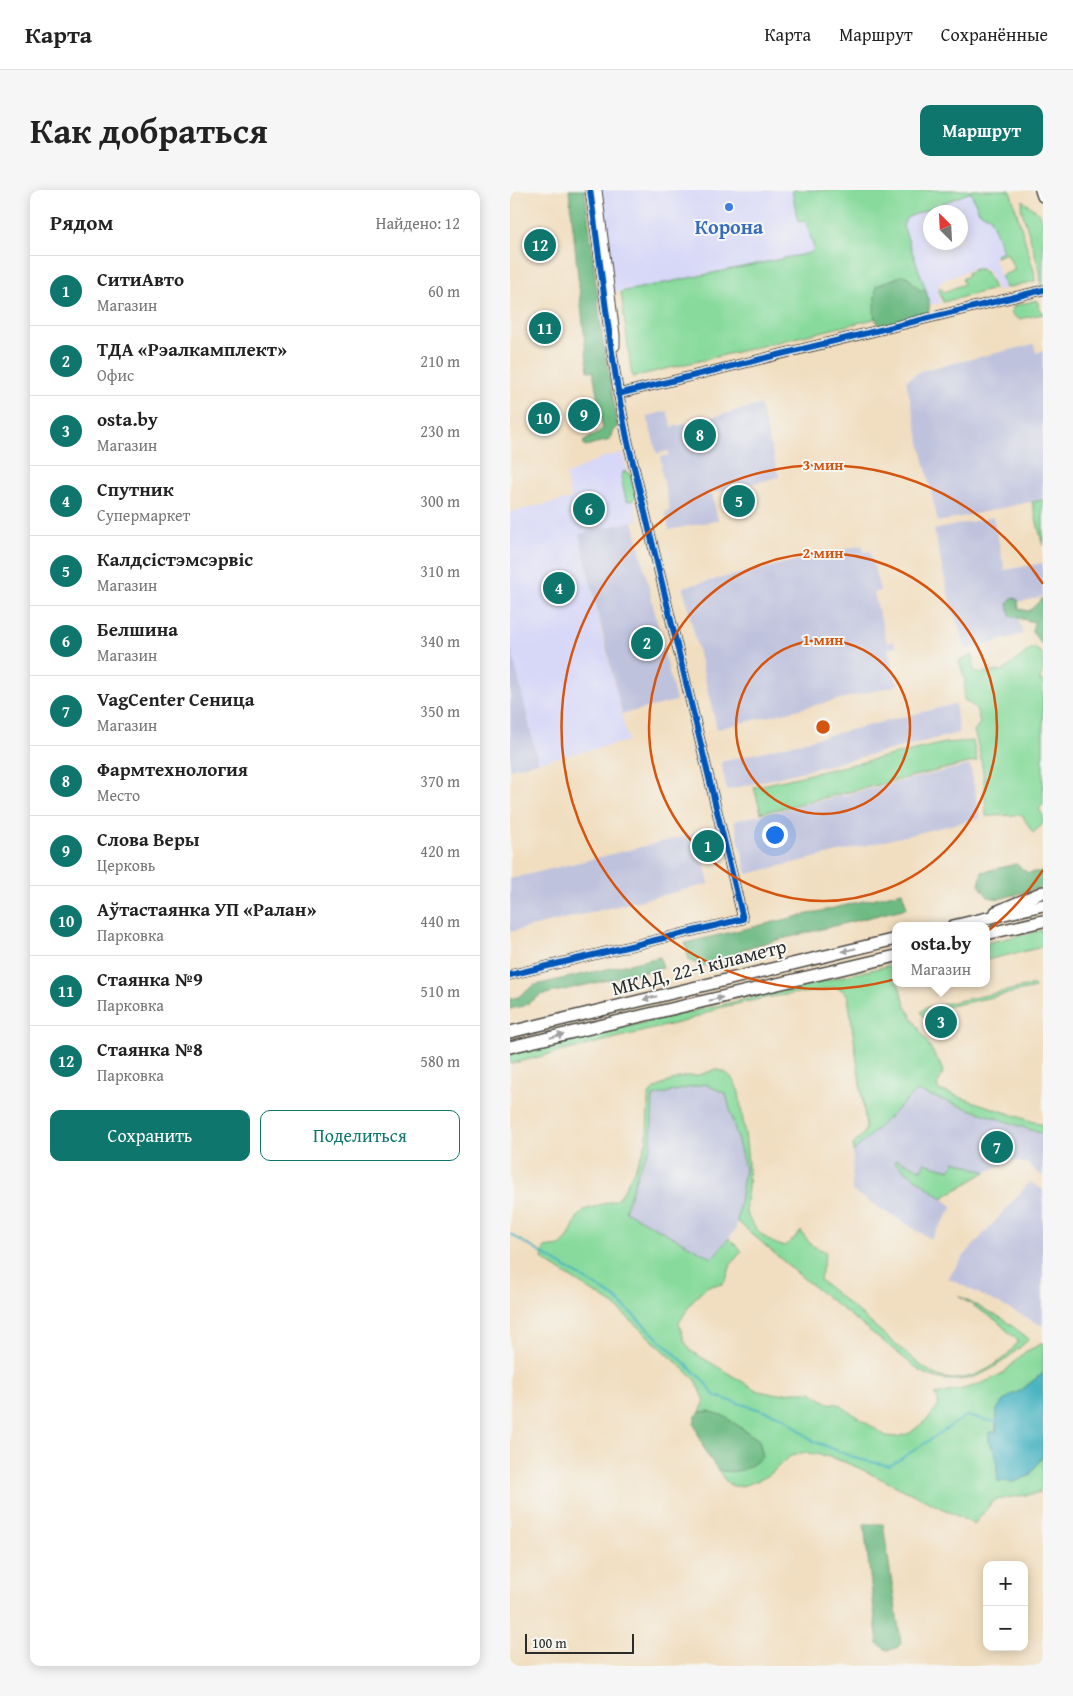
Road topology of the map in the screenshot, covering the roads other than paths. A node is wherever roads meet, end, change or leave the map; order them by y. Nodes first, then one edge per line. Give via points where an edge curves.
1 (590, 190) edge
2 (597, 190) edge
3 (1041, 190) edge
4 (1043, 196) edge
5 (1043, 290) edge
6 (614, 374) junction
7 (618, 394) junction
8 (1043, 892) edge
9 (1043, 905) edge
10 (978, 920) junction
11 (970, 922) edge
12 (1040, 923) edge
13 (990, 933) edge
14 (892, 940) edge
15 (892, 957) edge
16 (510, 975) edge
17 (510, 1032) edge
18 (510, 1047) edge

1 - 6 street
2 - 6 street via 615,335
3 - 4 main road
5 - 7 street
6 - 7 street
7 - 16 street via 743,919
8 - 10 main road
9 - 10 main road
10 - 11 main road
12 - 13 main road
14 -> 17 main road, МКАД, 22-і кіламетр
18 -> 15 main road, МКАД, 22-і кіламетр

